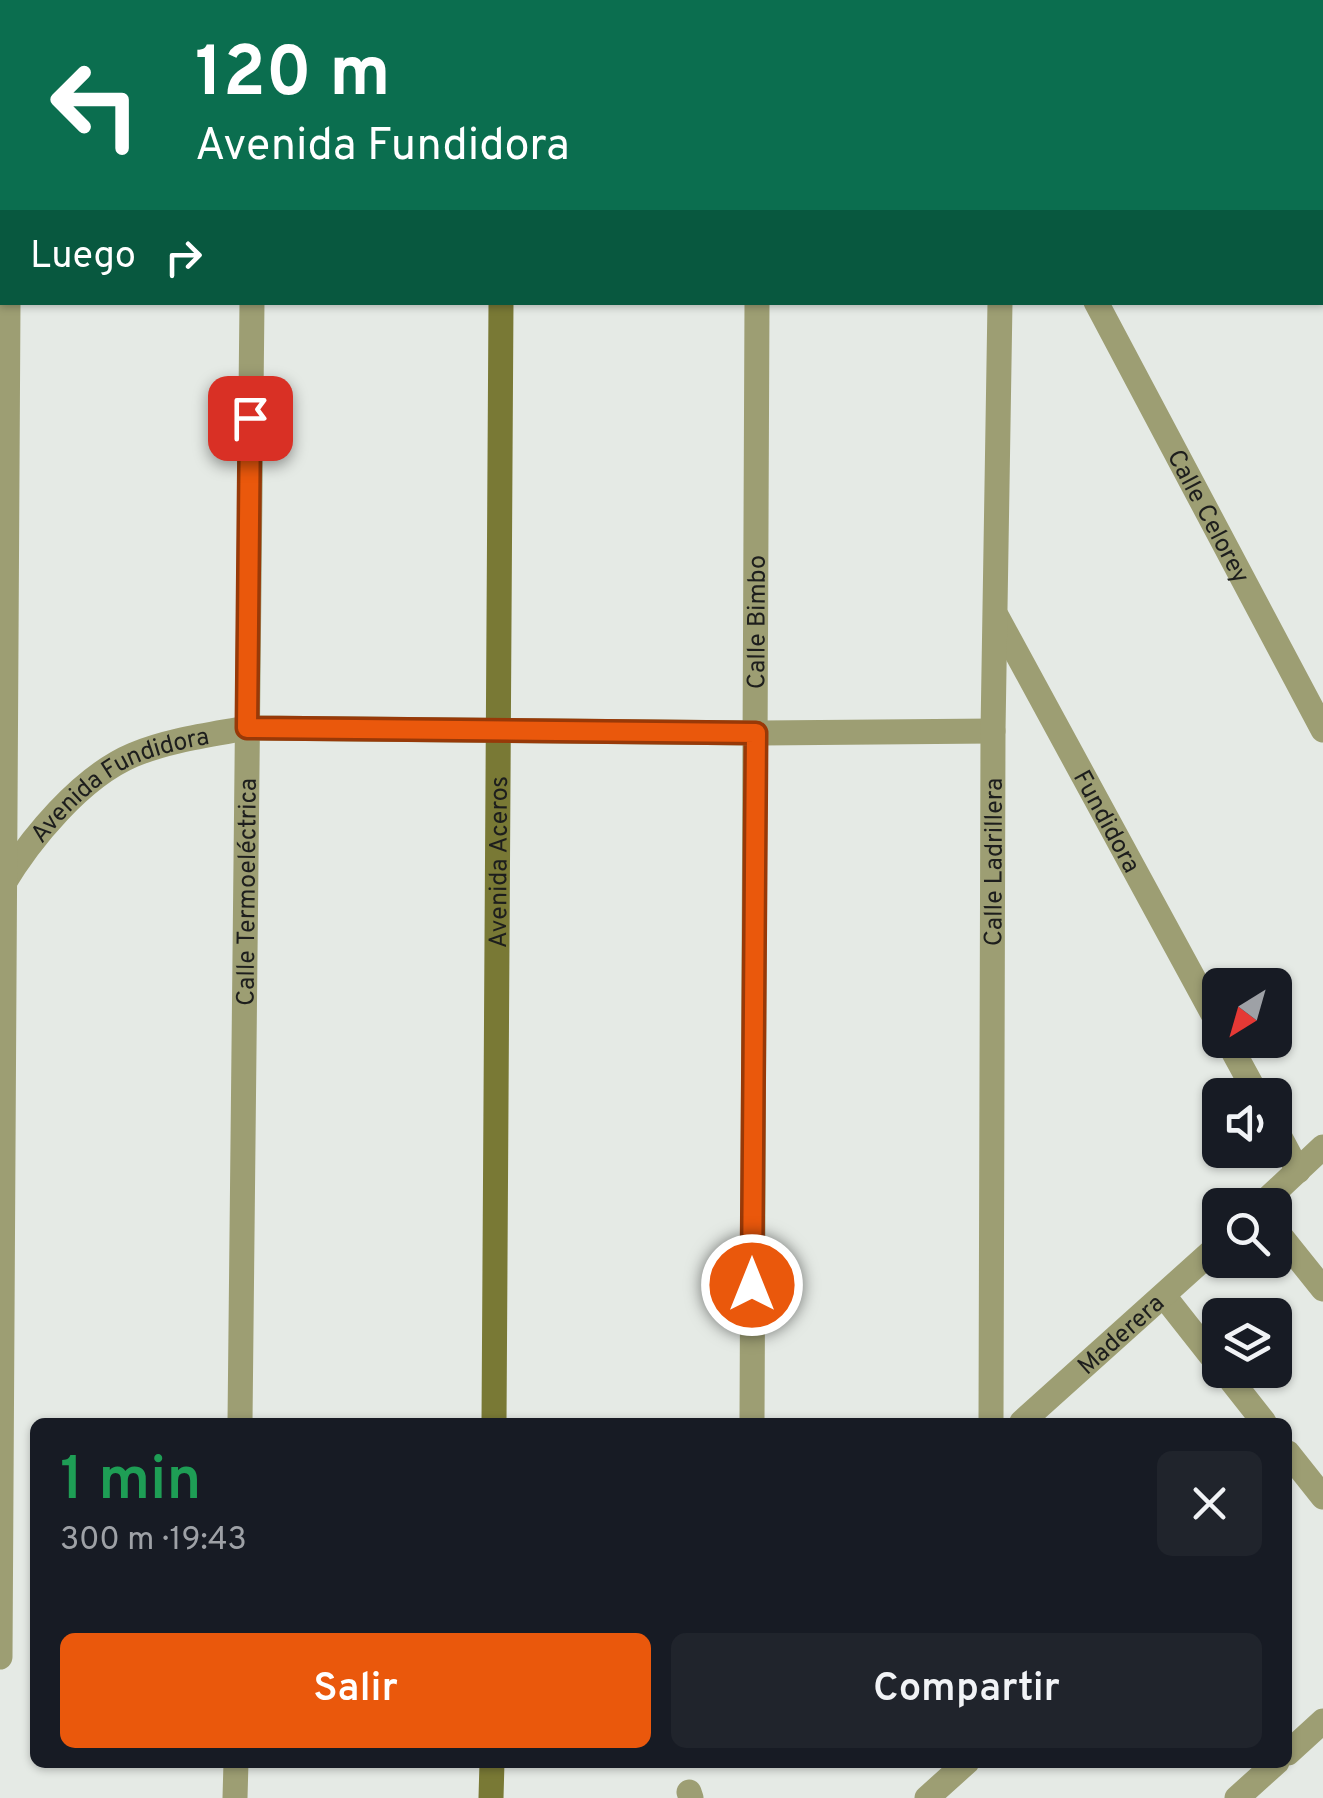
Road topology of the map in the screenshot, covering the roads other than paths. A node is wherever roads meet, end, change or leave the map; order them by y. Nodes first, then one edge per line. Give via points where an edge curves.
1 (8, 305) edge
2 (252, 305) edge
3 (501, 305) edge
4 (756, 305) edge
5 (1000, 305) edge
6 (1098, 305) edge
7 (997, 617) junction
8 (247, 728) junction
9 (498, 728) junction
10 (1323, 730) edge
11 (993, 731) junction
12 (756, 733) junction
13 (2, 887) edge
14 (1202, 994) edge
15 (1323, 1146) edge
16 (1292, 1160) edge
17 (1298, 1171) junction
18 (1280, 1188) edge
19 (1292, 1250) edge
20 (1202, 1261) edge
21 (1323, 1289) edge
22 (1164, 1296) junction
23 (1202, 1344) edge
24 (1237, 1388) edge
25 (240, 1418) edge
26 (494, 1418) edge
27 (752, 1418) edge
28 (991, 1418) edge
29 (1027, 1418) edge
30 (1261, 1418) edge
31 (1292, 1464) edge
32 (1323, 1497) edge
33 (0, 1657) edge
34 (1323, 1721) edge
35 (1292, 1749) edge
36 (236, 1768) edge
37 (492, 1768) edge
38 (960, 1768) edge
39 (1270, 1768) edge
40 (235, 1798) edge
41 (491, 1798) edge
42 (928, 1798) edge
43 (1237, 1798) edge

1 - 13 street
2 - 8 street, Calle Termoeléctrica
3 - 9 street, Avenida Aceros
4 - 12 street, Calle Bimbo
5 - 7 street, Calle Ladrillera
6 - 10 street, Calle Celorey
7 - 11 street, Calle Ladrillera
7 - 14 street, Fundidora
8 - 9 street, Avenida Fundidora
8 - 13 street, Avenida Fundidora via 131,756 78,792
8 - 25 street, Calle Termoeléctrica
9 - 12 street, Avenida Fundidora
9 - 26 street, Avenida Aceros
11 - 12 street, Avenida Fundidora
11 - 28 street, Calle Ladrillera
12 - 27 street, Calle Bimbo
13 - 33 street
15 - 17 street
16 - 17 street
17 - 18 street
19 - 21 street
20 - 22 street, Maderera
22 - 23 street
22 - 29 street, Maderera
24 - 30 street
31 - 32 street
34 - 35 street
36 - 40 street
37 - 41 street
38 - 42 street
39 - 43 street

